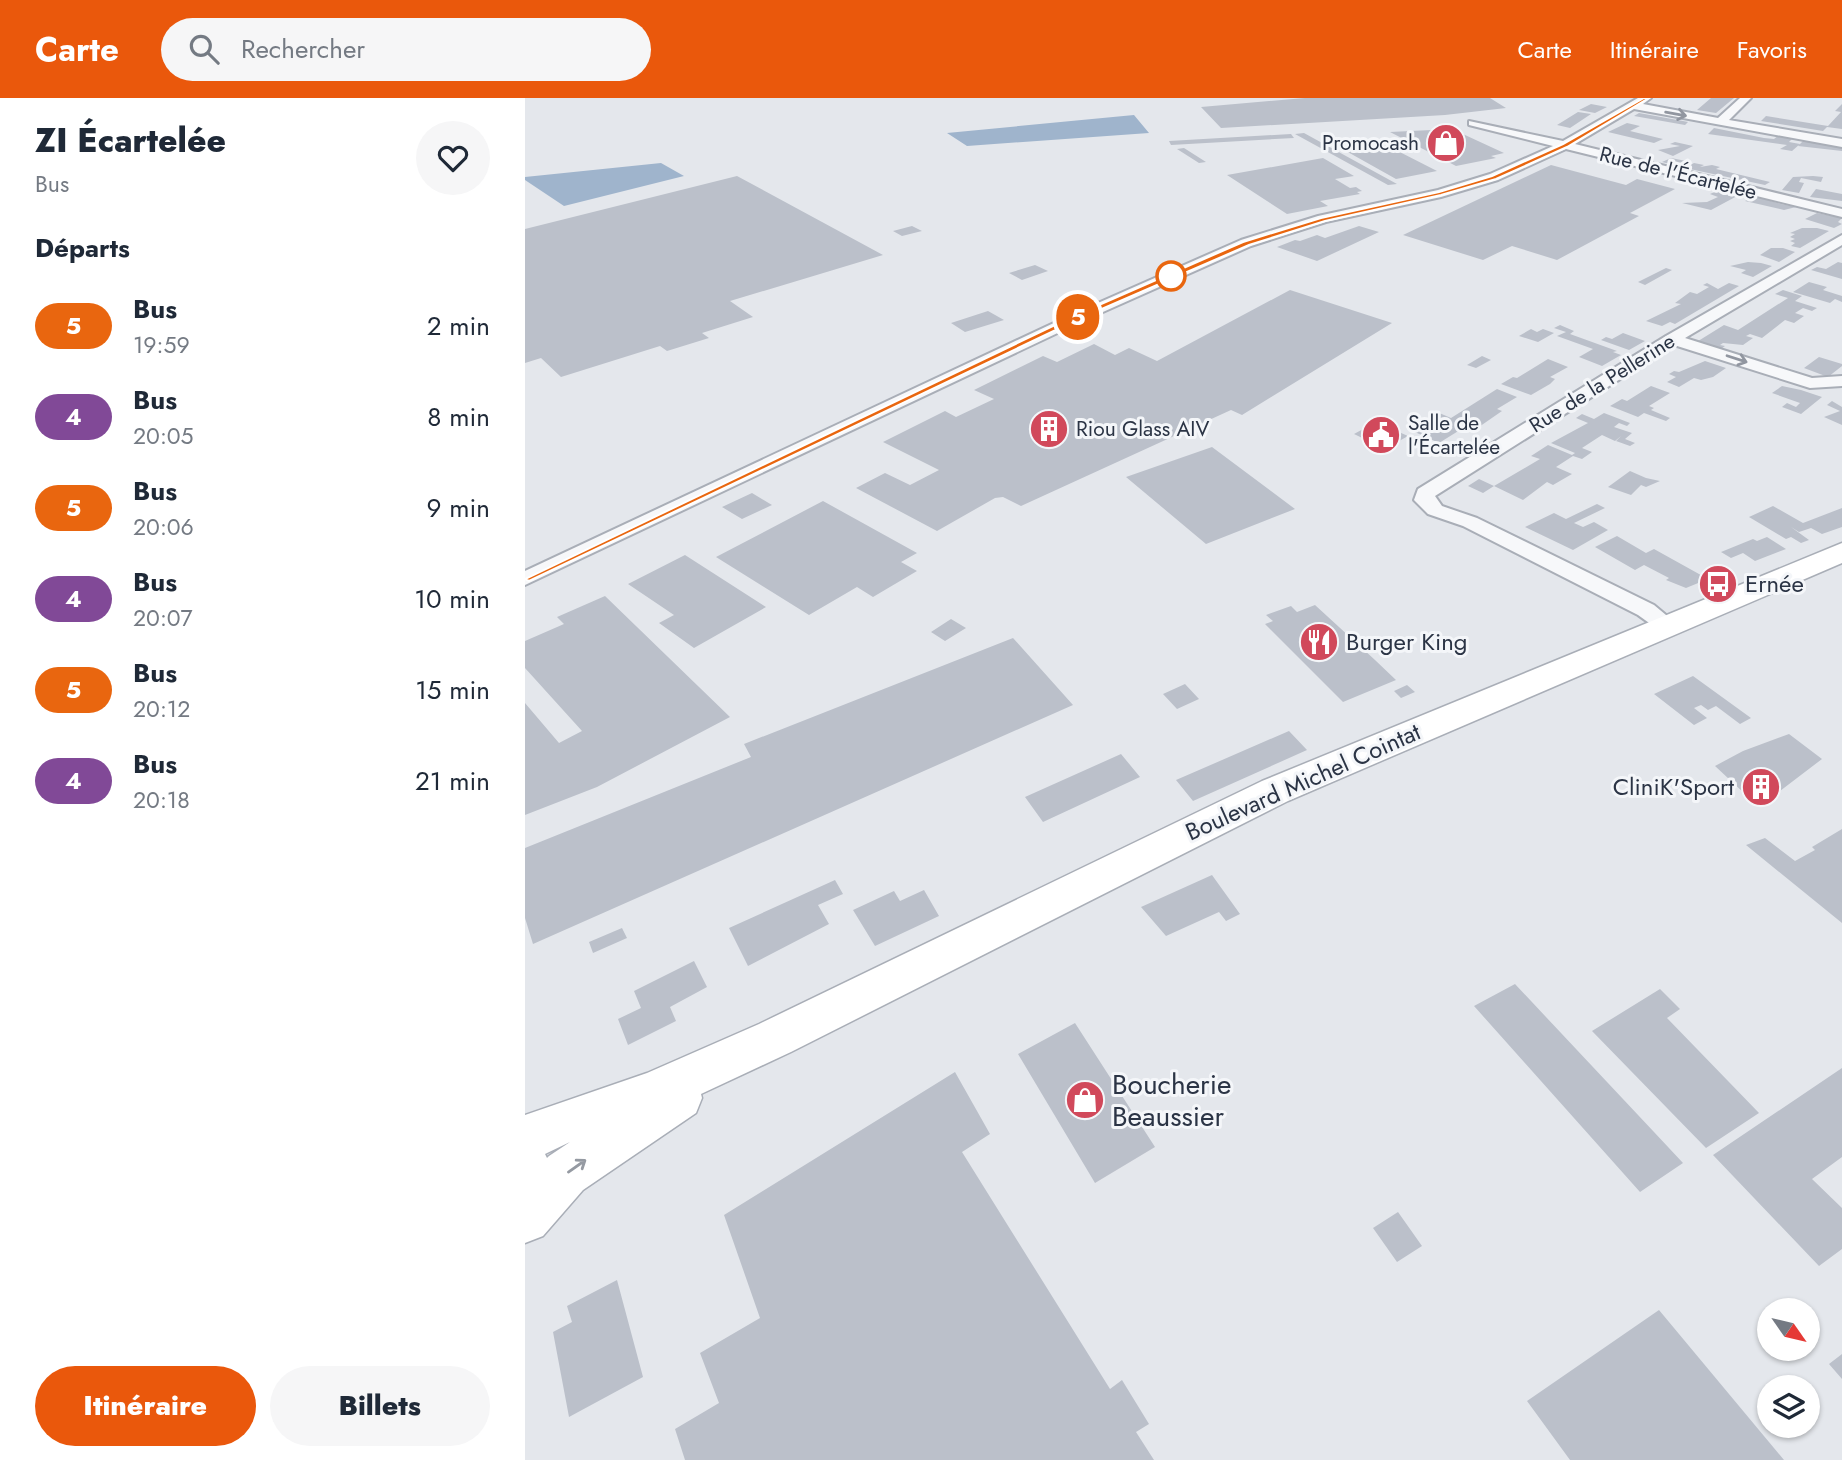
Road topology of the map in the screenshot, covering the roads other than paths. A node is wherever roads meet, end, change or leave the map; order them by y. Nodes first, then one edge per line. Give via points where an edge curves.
1 (1646, 98) edge
2 (1747, 98) edge
3 (1633, 106) junction
4 (1720, 122) junction
5 (1473, 123) dead end
6 (1842, 143) edge
7 (1565, 145) junction
8 (1842, 213) edge
9 (1842, 239) edge
10 (1672, 339) junction
11 (1842, 381) edge
12 (1842, 552) edge
13 (525, 579) edge
14 (1667, 625) junction
15 (775, 1038) junction
16 (525, 1139) edge
17 (525, 1165) edge
18 (526, 1216) edge

1 - 3 street
2 - 4 street
3 -> 4 street
3 - 7 street
4 - 6 street
5 - 7 street, Rue de l'Écartelée
7 - 8 street, Rue de l'Écartelée
7 - 13 street via 1494,177 1246,243
9 - 10 street, Rue de la Pellerine
10 -> 11 street via 1810,383
10 - 14 street, Rue de la Pellerine via 1425,493 1424,500 1435,510 1471,522 1646,610
12 - 14 main road, Boulevard Michel Cointat
14 - 15 main road, Boulevard Michel Cointat via 1275,791
15 - 16 main road, Boulevard Michel Cointat via 655,1092
18 -> 15 main road, Boulevard Michel Cointat via 566,1173
17 - 18 main road via 532,1192

